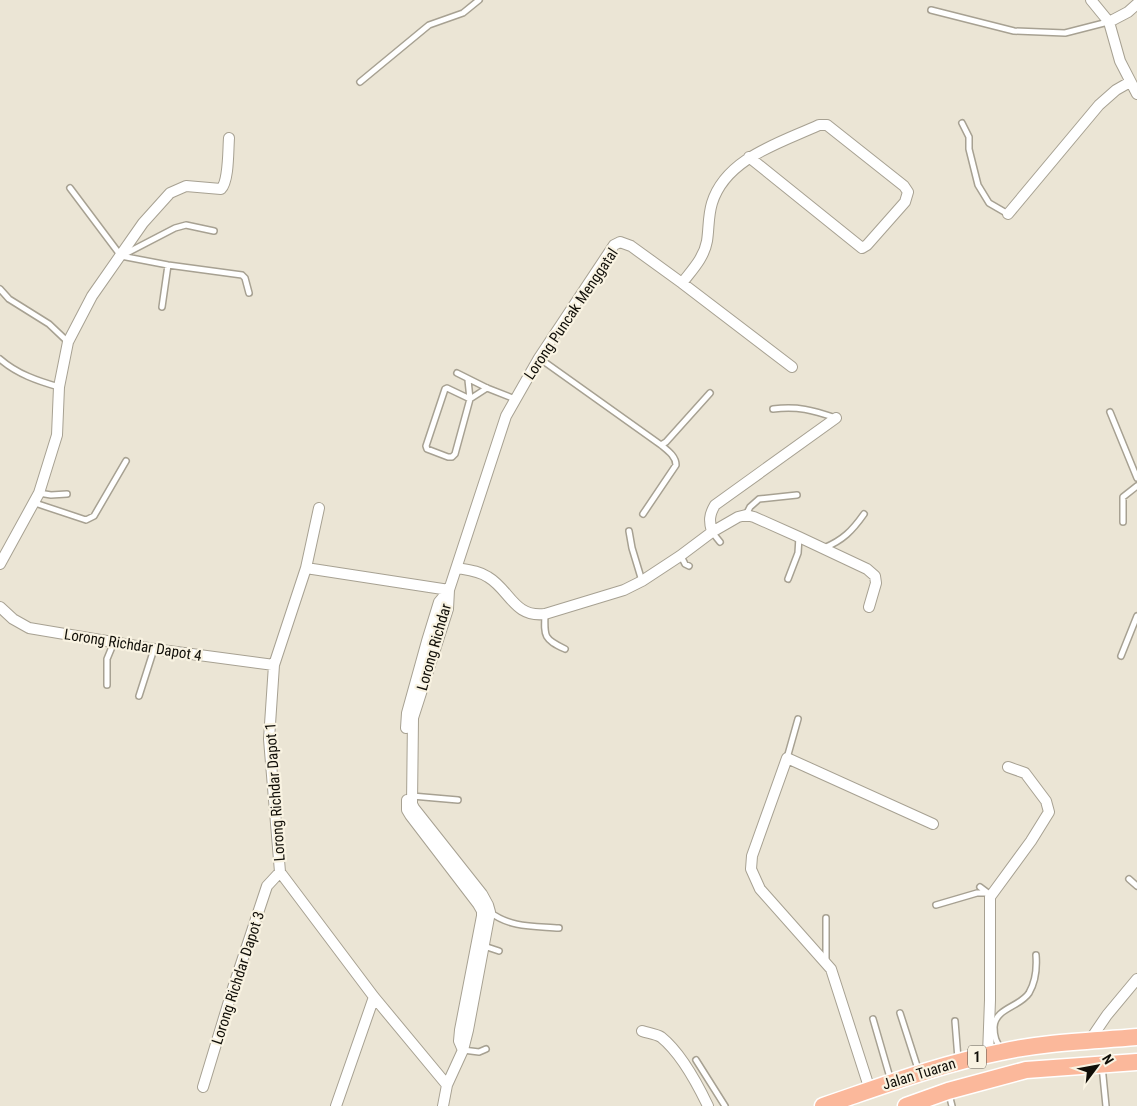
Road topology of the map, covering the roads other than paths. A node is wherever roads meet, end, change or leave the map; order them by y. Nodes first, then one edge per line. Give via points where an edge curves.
1 (479, 0) edge
2 (1091, 0) edge
3 (1137, 4) edge
4 (931, 10) dead end
5 (1109, 22) junction
6 (360, 82) dead end
7 (1130, 82) junction
8 (1137, 94) edge
9 (962, 123) dead end
10 (229, 138) dead end
11 (749, 157) junction
12 (70, 188) dead end
13 (1008, 214) joint
14 (214, 231) dead end
15 (121, 256) junction
16 (168, 265) junction
17 (682, 283) junction
18 (0, 288) edge
19 (249, 293) dead end
20 (162, 307) dead end
21 (68, 342) junction
22 (539, 358) junction
23 (0, 359) edge
24 (792, 367) dead end
25 (457, 373) dead end
26 (468, 380) junction
27 (59, 387) junction
28 (487, 388) junction
29 (710, 393) dead end
30 (470, 399) junction
31 (516, 399) junction
32 (773, 409) dead end
33 (1110, 412) dead end
34 (836, 418) joint
35 (661, 445) junction
36 (126, 461) dead end
37 (1137, 478) edge
38 (1137, 486) edge
39 (67, 494) dead end
40 (797, 495) dead end
41 (37, 498) junction
42 (319, 508) dead end
43 (643, 514) dead end
44 (864, 514) dead end
45 (746, 515) junction
46 (1123, 522) dead end
47 (629, 530) dead end
48 (712, 532) junction
49 (799, 537) junction
50 (720, 542) dead end
51 (824, 548) junction
52 (680, 556) junction
53 (0, 564) edge
54 (689, 566) dead end
55 (306, 568) junction
56 (457, 568) junction
57 (788, 579) dead end
58 (642, 581) junction
59 (449, 590) junction
60 (0, 606) edge
61 (869, 606) dead end
62 (545, 614) junction
63 (1137, 616) edge
64 (114, 642) junction
65 (565, 648) dead end
66 (154, 649) junction
67 (1122, 656) dead end
68 (274, 665) junction
69 (107, 685) dead end
70 (138, 696) dead end
71 (798, 719) dead end
72 (787, 758) junction
73 (1008, 767) dead end
74 (412, 796) junction
75 (458, 800) dead end
76 (933, 824) dead end
77 (280, 872) junction
78 (1129, 879) dead end
79 (980, 886) dead end
80 (1137, 886) edge
81 (989, 893) junction
82 (936, 905) dead end
83 (490, 912) junction
84 (826, 918) dead end
85 (559, 928) dead end
86 (484, 946) junction
87 (499, 951) dead end
88 (1036, 955) dead end
89 (826, 961) junction
90 (1137, 979) edge
91 (374, 997) junction
92 (900, 1013) dead end
93 (873, 1019) dead end
94 (955, 1020) dead end
95 (642, 1031) dead end
96 (1137, 1037) edge
97 (1090, 1040) junction
98 (486, 1049) dead end
99 (463, 1050) junction
100 (995, 1053) junction
101 (696, 1060) dead end
102 (958, 1062) junction
103 (1137, 1062) edge
104 (1102, 1063) junction
105 (919, 1073) junction
106 (892, 1082) junction
107 (447, 1085) junction
108 (203, 1088) dead end
109 (870, 1090) junction
110 (950, 1098) edge
111 (336, 1106) edge
112 (443, 1106) edge
113 (708, 1106) edge
114 (725, 1106) edge
115 (823, 1106) edge
116 (906, 1106) edge
117 (1106, 1106) edge

1 - 6 lane via 464,13 429,25
2 - 5 street
3 - 5 street
4 - 5 lane via 1014,31 1065,33
5 - 7 street via 1120,61
7 - 8 street
7 - 13 street via 1099,106
9 - 13 lane via 969,137 978,185 989,203
10 - 15 street via 223,188 186,186 174,190 143,224
11 - 11 street via 819,125 827,125 908,192 905,202 862,248
11 - 17 street via 722,181 712,202 702,258
12 - 15 lane
14 - 15 lane via 186,226 175,228
15 - 16 lane
15 - 21 street via 92,296
16 - 19 lane via 242,274
16 - 20 lane
17 - 22 street, Lorong Puncak Menggatal via 630,246 620,242 614,245
17 - 24 street
18 - 21 lane via 9,299 49,324
21 - 27 street
22 - 31 street, Lorong Puncak Menggatal
22 - 35 lane
23 - 27 lane via 32,379
25 - 26 lane
26 - 28 lane
26 - 30 lane
27 - 41 street via 57,435
28 - 30 lane
28 - 31 lane
29 - 35 lane
30 - 30 lane via 445,389 427,449 448,458 455,454
31 - 56 street, Lorong Puncak Menggatal via 506,416
32 - 34 lane via 805,408
33 - 37 lane
34 - 48 street via 715,505 710,514
35 - 43 lane via 672,455 676,465
36 - 41 lane via 90,519
38 - 46 lane via 1123,497
39 - 41 lane
40 - 45 lane via 759,499
41 - 53 street
42 - 55 street, Lorong Richdar Dapot 1
44 - 51 lane via 852,531
45 - 48 street
45 - 49 street
47 - 58 lane
48 - 50 lane
48 - 52 street
49 - 51 street
49 - 57 lane via 798,554
51 - 61 street via 875,576
52 - 54 lane
52 - 58 street
55 - 59 street
55 - 68 street, Lorong Richdar Dapot 1
56 - 59 street, Lorong Puncak Menggatal
56 - 62 street via 479,572 490,578 522,612 535,616
58 - 62 street via 624,590
59 - 74 street, Lorong Richdar via 448,609 413,718
59 - 99 street, Lorong Richdar via 439,602 407,713 407,802 410,816 482,911 460,1030
60 - 64 street, Lorong Richdar Dapot 4 via 29,628
62 - 65 lane via 545,632 549,641
63 - 67 lane
64 - 66 street, Lorong Richdar Dapot 4
64 - 69 lane via 107,659
66 - 68 street, Lorong Richdar Dapot 4
66 - 70 lane
68 - 77 street, Lorong Richdar Dapot 1 via 269,739
71 - 72 lane
72 - 76 street
72 - 89 street via 752,856 751,869 760,889
73 - 81 street via 1025,773 1046,800 1049,812 1031,842
74 - 75 lane
74 - 83 street, Lorong Richdar via 414,808 482,894
77 - 91 street, Lorong Richdar Dapot 1
77 - 108 street, Lorong Richdar Dapot 3 via 267,886
78 - 80 lane
79 - 81 lane
81 - 82 lane via 977,893
81 - 100 street via 990,1000
83 - 85 lane via 499,920 522,926
83 - 86 street, Lorong Richdar
84 - 89 lane
86 - 87 lane
86 - 99 street, Lorong Richdar
88 - 100 lane via 1038,969 1029,993 1004,1010 994,1023
89 - 109 street via 838,988
90 - 97 street
91 - 107 street, Lorong Richdar Dapot 1
91 - 111 street
92 - 105 lane
93 - 106 lane
94 - 102 lane
95 - 113 street via 660,1036 671,1048 686,1066
96 - 97 main road, Jalan Tuaran / 1
97 - 100 main road, Jalan Tuaran / 1
98 - 99 lane via 479,1052
99 - 107 street, Lorong Richdar
100 - 102 main road, Jalan Tuaran / 1
101 - 114 lane
102 - 105 main road, Jalan Tuaran / 1
103 - 104 main road, Jalan Tuaran / 1
104 - 110 main road, Jalan Tuaran / 1 via 1026,1070
104 - 117 lane
105 - 106 main road, Jalan Tuaran / 1
106 - 109 main road, Jalan Tuaran / 1
107 - 112 street, Lorong Richdar
109 - 115 main road, Jalan Tuaran / 1
110 - 116 main road, Jalan Tuaran / 1

